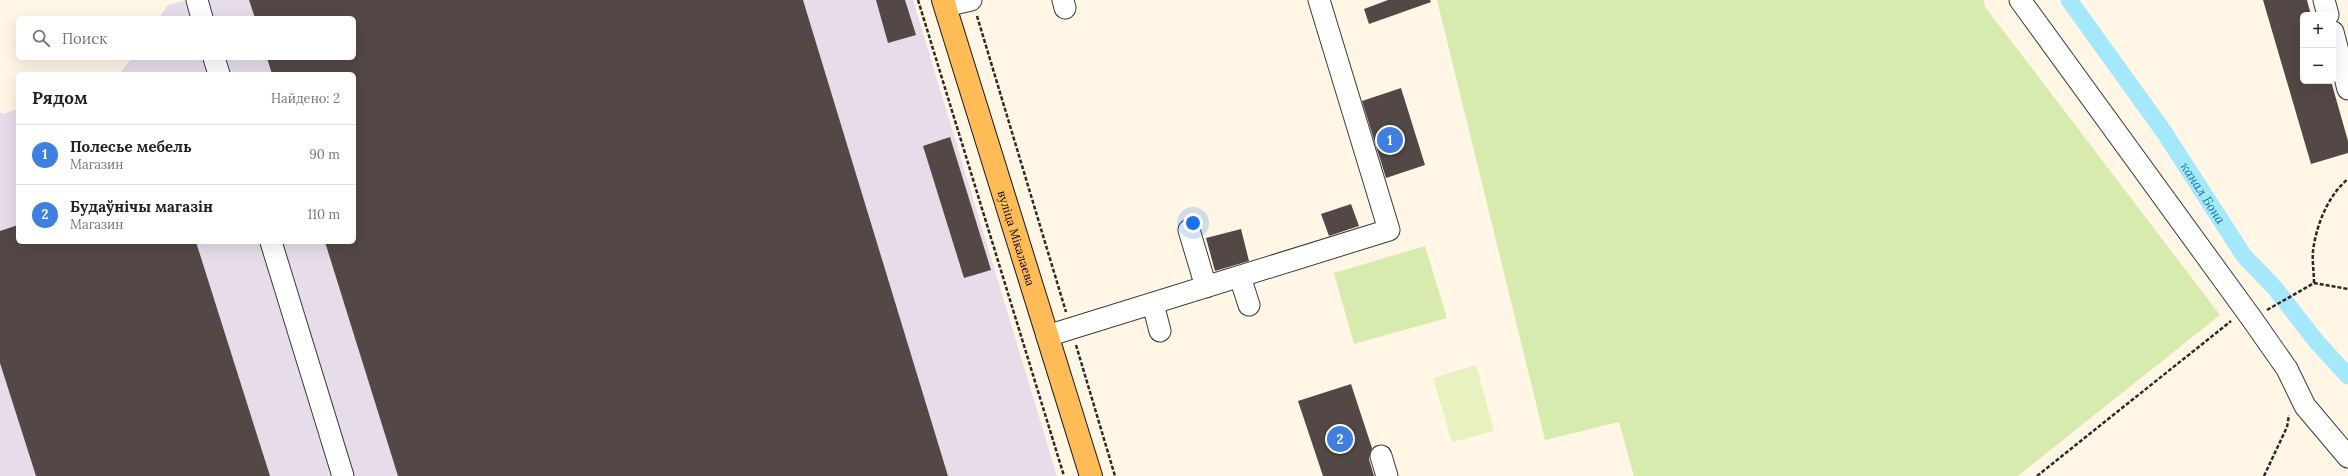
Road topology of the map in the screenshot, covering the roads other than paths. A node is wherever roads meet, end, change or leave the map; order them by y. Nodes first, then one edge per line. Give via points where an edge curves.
1 (197, 0) edge
2 (1319, 0) edge
3 (2020, 0) edge
4 (2324, 0) edge
5 (944, 3) edge
6 (974, 8) edge
7 (2327, 12) edge
8 (201, 16) edge
9 (2336, 43) edge
10 (215, 60) edge
11 (218, 72) edge
12 (2348, 89) edge
13 (1190, 230) dead end
14 (272, 244) edge
15 (1240, 277) junction
16 (1206, 287) junction
17 (1152, 304) junction
18 (1249, 305) dead end
19 (1160, 331) dead end
20 (1047, 336) junction
21 (1381, 456) dead end
22 (2348, 457) edge
23 (342, 476) edge
24 (1091, 476) edge
25 (1387, 476) edge

1 - 8 lane
2 - 15 lane via 1388,230
3 - 22 lane via 2252,318 2287,369 2305,406
4 - 7 lane
5 - 6 lane
5 - 20 main road, вуліца Мікалаева
9 - 12 lane
10 - 11 lane
13 - 16 lane
14 - 23 lane
15 - 16 lane
15 - 18 lane
16 - 17 lane
17 - 19 lane
17 - 20 lane
20 - 24 main road, вуліца Мікалаева
21 - 25 lane

